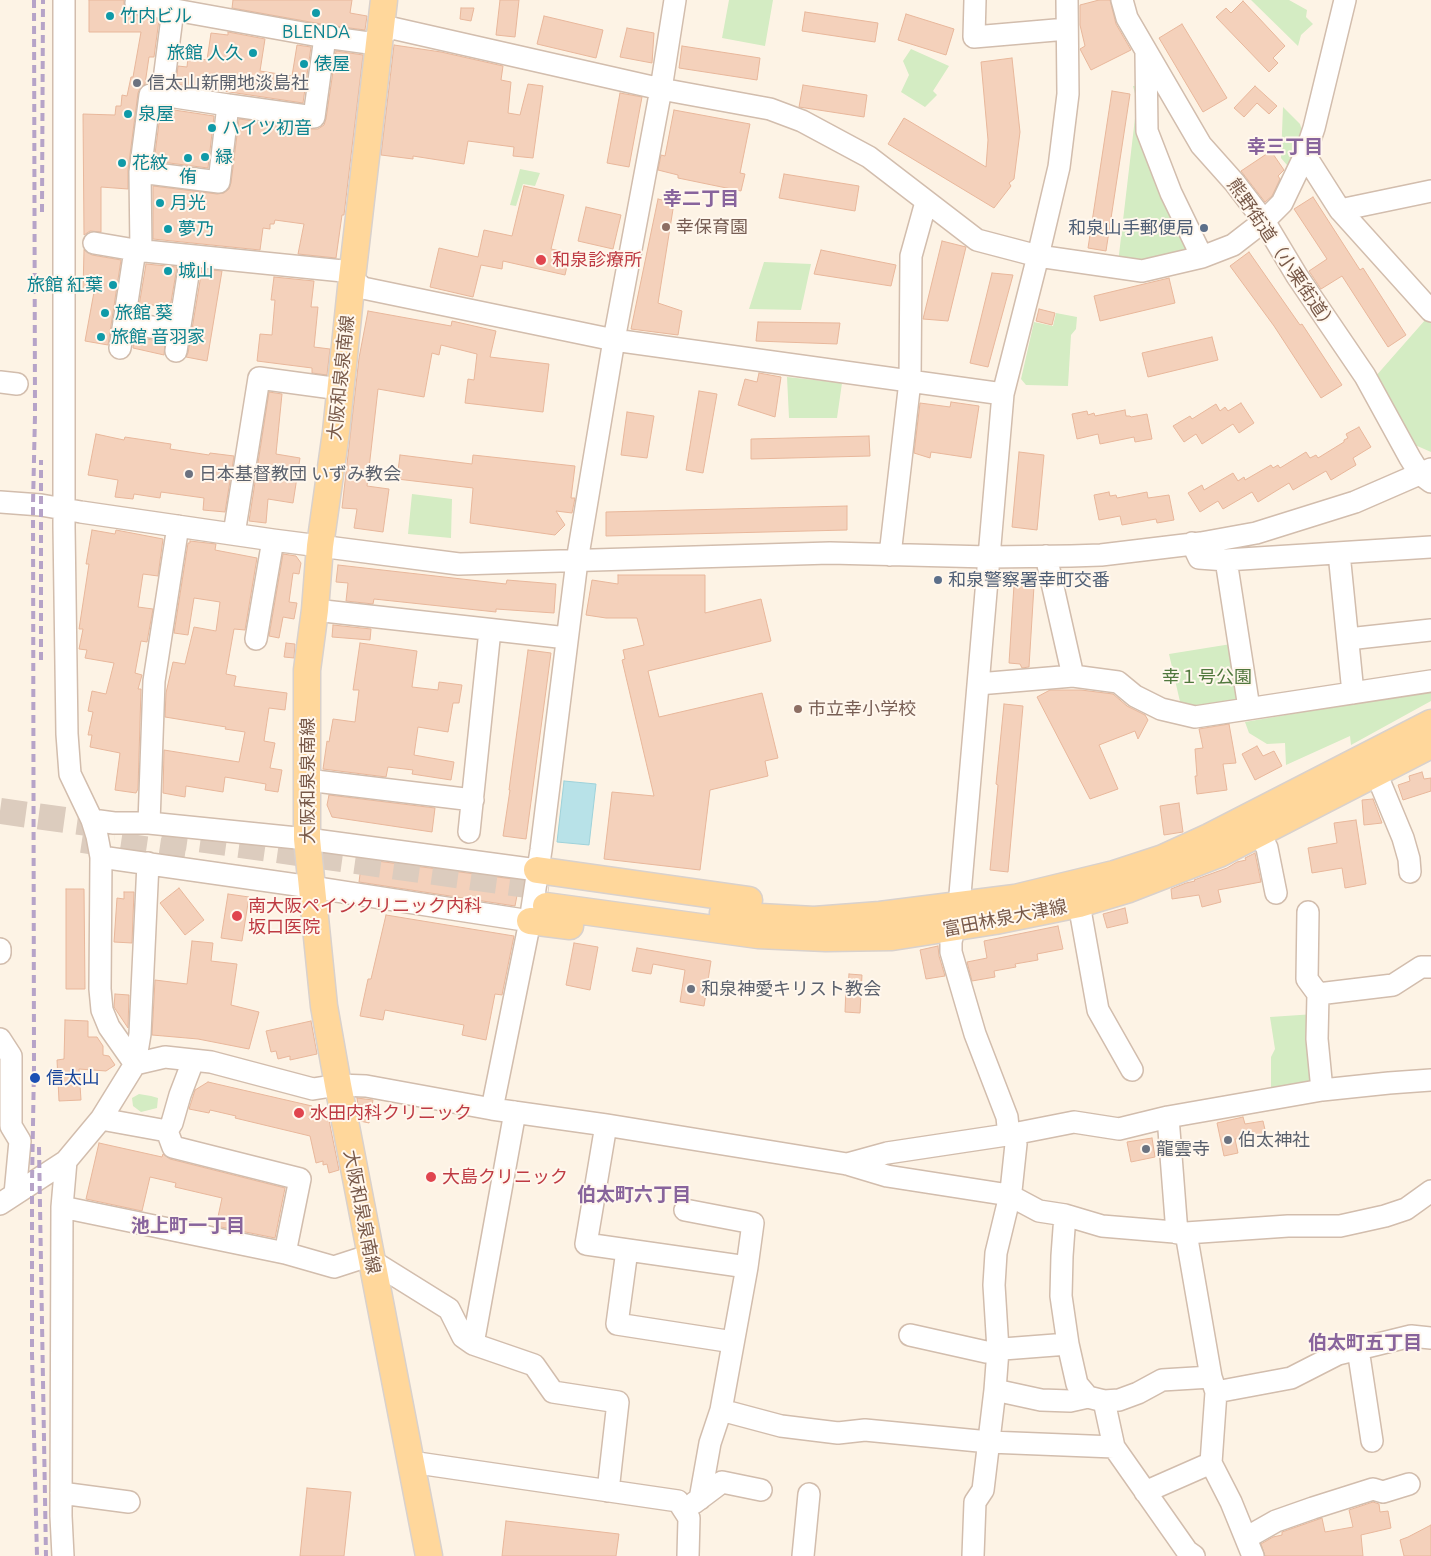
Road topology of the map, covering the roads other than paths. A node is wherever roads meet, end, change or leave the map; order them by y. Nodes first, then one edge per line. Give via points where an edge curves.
1 (64, 0) edge
2 (384, 0) edge
3 (676, 0) edge
4 (975, 0) edge
5 (1067, 0) edge
6 (1122, 0) edge
7 (1345, 0) edge
8 (136, 3) dead end
9 (173, 10) junction
10 (1068, 30) junction
11 (380, 36) junction
12 (325, 37) junction
13 (1146, 51) junction
14 (661, 90) junction
15 (162, 95) junction
16 (228, 105) junction
17 (1305, 155) junction
18 (140, 172) junction
19 (1431, 191) edge
20 (926, 202) junction
21 (1340, 210) junction
22 (1264, 221) junction
23 (94, 243) dead end
24 (138, 250) junction
25 (191, 256) junction
26 (1038, 256) junction
27 (1202, 257) junction
28 (352, 278) junction
29 (1431, 311) edge
30 (124, 323) junction
31 (614, 340) junction
32 (120, 348) dead end
33 (910, 381) junction
34 (340, 389) junction
35 (1003, 394) junction
36 (1427, 475) edge
37 (0, 502) edge
38 (65, 508) junction
39 (178, 526) junction
40 (234, 534) junction
41 (273, 540) junction
42 (1192, 544) junction
43 (320, 546) junction
44 (1431, 548) edge
45 (1339, 553) junction
46 (890, 555) junction
47 (1046, 556) junction
48 (990, 557) junction
49 (1226, 560) junction
50 (577, 561) junction
51 (315, 610) junction
52 (490, 630) junction
53 (1431, 630) edge
54 (256, 638) dead end
55 (568, 638) junction
56 (1348, 639) junction
57 (1073, 676) junction
58 (1431, 681) edge
59 (978, 684) junction
60 (1353, 693) junction
61 (1249, 708) junction
62 (1431, 724) edge
63 (1431, 745) edge
64 (1376, 773) junction
65 (307, 780) junction
66 (473, 800) junction
67 (92, 820) junction
68 (149, 823) junction
69 (469, 832) dead end
70 (1259, 833) junction
71 (307, 839) junction
72 (101, 857) junction
73 (148, 863) junction
74 (1410, 872) dead end
75 (311, 887) junction
76 (1276, 893) dead end
77 (540, 896) junction
78 (1079, 904) junction
79 (1308, 912) dead end
80 (956, 917) junction
81 (886, 926) junction
82 (1431, 967) edge
83 (1318, 994) junction
84 (0, 1039) edge
85 (193, 1061) junction
86 (135, 1064) junction
87 (1132, 1070) dead end
88 (1431, 1080) edge
89 (338, 1085) junction
90 (1322, 1090) junction
91 (492, 1109) junction
92 (515, 1112) junction
93 (1168, 1117) junction
94 (101, 1119) junction
95 (606, 1125) junction
96 (167, 1131) junction
97 (1013, 1134) junction
98 (66, 1161) junction
99 (847, 1164) junction
100 (1431, 1191) edge
101 (1009, 1195) junction
102 (7, 1199) edge
103 (62, 1206) junction
104 (685, 1210) dead end
105 (1065, 1215) junction
106 (1181, 1233) junction
107 (627, 1250) junction
108 (285, 1253) junction
109 (371, 1258) junction
110 (747, 1267) junction
111 (910, 1336) dead end
112 (1431, 1338) edge
113 (733, 1342) junction
114 (473, 1344) junction
115 (1068, 1344) junction
116 (1358, 1349) junction
117 (998, 1350) junction
118 (1214, 1385) junction
119 (995, 1390) junction
120 (1096, 1399) junction
121 (721, 1410) junction
122 (1372, 1441) dead end
123 (989, 1442) junction
124 (1114, 1447) junction
125 (411, 1462) junction
126 (1210, 1463) junction
127 (1409, 1484) dead end
128 (760, 1490) dead end
129 (608, 1491) junction
130 (61, 1492) junction
131 (1145, 1492) junction
132 (808, 1494) dead end
133 (129, 1502) dead end
134 (692, 1505) junction
135 (1250, 1547) edge
136 (63, 1556) edge
137 (429, 1556) edge
138 (688, 1556) edge
139 (803, 1556) edge
140 (972, 1556) edge
141 (1194, 1556) edge

1 - 38 street
2 - 11 main road, 大阪和泉泉南線
3 - 14 street
4 - 10 street via 974,37
5 - 10 street
6 - 13 street, 熊野街道（小栗街道） via 1127,18
7 - 17 street
8 - 9 street
9 - 12 street
9 - 15 street
10 - 26 street via 1068,94 1059,167
11 - 12 street via 368,43
11 - 14 street via 392,28
11 - 28 main road, 大阪和泉泉南線
12 - 16 street via 314,117
13 - 22 street, 熊野街道（小栗街道） via 1201,145
13 - 27 street via 1147,131 1171,193
14 - 20 street via 770,109 802,121 869,158
14 - 31 street
15 - 16 street
15 - 18 street via 150,95
16 - 18 street via 219,182
17 - 21 street
17 - 22 street via 1282,203
18 - 24 street
19 - 21 street
20 - 26 street via 977,240
20 - 33 street via 911,256
21 - 29 street
22 - 27 street via 1233,245
22 - 36 street, 熊野街道（小栗街道）
23 - 24 street
24 - 25 street
24 - 30 street
25 - 28 street via 344,271
25 - 30 street via 178,341
26 - 27 street via 1142,271
26 - 35 street
28 - 31 street via 362,288
28 - 34 main road, 大阪和泉泉南線
30 - 32 street
31 - 33 street
31 - 50 street
33 - 35 street
33 - 46 street
34 - 40 street via 259,378
34 - 43 main road, 大阪和泉泉南線
35 - 48 street
36 - 42 street via 1356,502 1256,533
37 - 38 street
38 - 39 street
38 - 67 street via 70,774
39 - 40 street
39 - 68 street via 154,681
40 - 41 street
41 - 43 street
41 - 54 street
42 - 47 street via 1101,555
42 - 49 street via 1199,558
43 - 50 street via 459,564
43 - 51 main road, 大阪和泉泉南線
44 - 45 street
45 - 49 street
45 - 56 street
46 - 48 street
46 - 50 street via 830,553
47 - 48 street
47 - 57 street
48 - 59 street
49 - 61 street
50 - 55 street
51 - 52 street
51 - 65 main road, 大阪和泉泉南線 via 308,670
52 - 55 street
52 - 66 street
53 - 56 street
55 - 77 street
56 - 60 street
57 - 59 street
57 - 61 street via 1118,682 1161,709 1195,717
58 - 60 street
59 - 80 street
60 - 61 street
62 - 80 main road, 富田林泉大津線 via 1209,838 1162,858
63 - 64 main road, 富田林泉大津線
64 - 70 main road, 富田林泉大津線
64 - 74 street via 1403,838
65 - 66 street
65 - 71 main road, 大阪和泉泉南線
66 - 69 street
67 - 68 street
67 - 72 street
68 - 71 street
70 - 76 street via 1280,870
70 - 78 main road, 富田林泉大津線 via 1219,854 1129,889
71 - 75 main road, 大阪和泉泉南線
71 - 77 street
72 - 73 street
72 - 86 street via 102,1010 109,1027
73 - 75 street
73 - 86 street via 140,1034
75 - 77 street
75 - 89 main road, 大阪和泉泉南線 via 324,1006
77 - 81 main road, 富田林泉大津線
77 - 81 main road via 696,942 783,951 847,950
77 - 91 street
78 - 80 main road, 富田林泉大津線
78 - 87 street via 1098,1010
79 - 83 street via 1307,979
80 - 81 main road, 富田林泉大津線
80 - 97 street via 951,952 975,1034
82 - 83 street via 1421,967 1392,985
83 - 90 street via 1317,1039
84 - 102 street via 11,1056 11,1126 20,1142
85 - 86 street via 165,1057
85 - 89 street via 211,1062 313,1089
85 - 96 street
86 - 94 street
88 - 90 street
89 - 91 street via 366,1086
89 - 109 main road, 大阪和泉泉南線
90 - 93 street
91 - 92 street
92 - 95 street
92 - 114 street
93 - 97 street via 1120,1129 1074,1122
93 - 106 street
94 - 96 street
94 - 98 street
95 - 99 street
95 - 107 street via 586,1244
96 - 108 street via 173,1147 300,1179
97 - 99 street via 887,1153
97 - 101 street via 1016,1144
98 - 102 street
98 - 103 street
99 - 101 street via 887,1176
100 - 106 street via 1406,1210 1340,1226
101 - 105 street via 1039,1211
101 - 117 street via 996,1253 994,1285
103 - 108 street
103 - 130 street
104 - 110 street via 753,1223
105 - 106 street via 1102,1226
105 - 115 street via 1062,1296
106 - 118 street
107 - 110 street
107 - 113 street via 617,1324
108 - 109 street via 334,1267
109 - 114 street via 449,1309 464,1337
109 - 125 main road, 大阪和泉泉南線
110 - 113 street
111 - 117 street via 986,1352
112 - 116 street via 1411,1336
113 - 121 street
114 - 129 street via 534,1365 553,1392 618,1402
115 - 117 street
115 - 120 street via 1077,1384
116 - 118 street via 1338,1354 1291,1378
116 - 122 street
117 - 119 street
118 - 120 street via 1162,1380 1119,1400
118 - 126 street
119 - 120 street via 1041,1400
119 - 123 street
120 - 124 street
121 - 123 street via 781,1426 838,1433 865,1430
121 - 134 street
123 - 124 street
123 - 140 street via 983,1490 975,1502
124 - 131 street
125 - 129 street
125 - 137 main road, 大阪和泉泉南線
126 - 131 street
126 - 135 street
127 - 135 street via 1383,1492 1373,1489 1276,1521
128 - 134 street via 722,1482
129 - 134 street
130 - 133 street
130 - 136 street
131 - 141 street via 1187,1551
132 - 139 street
134 - 138 street

